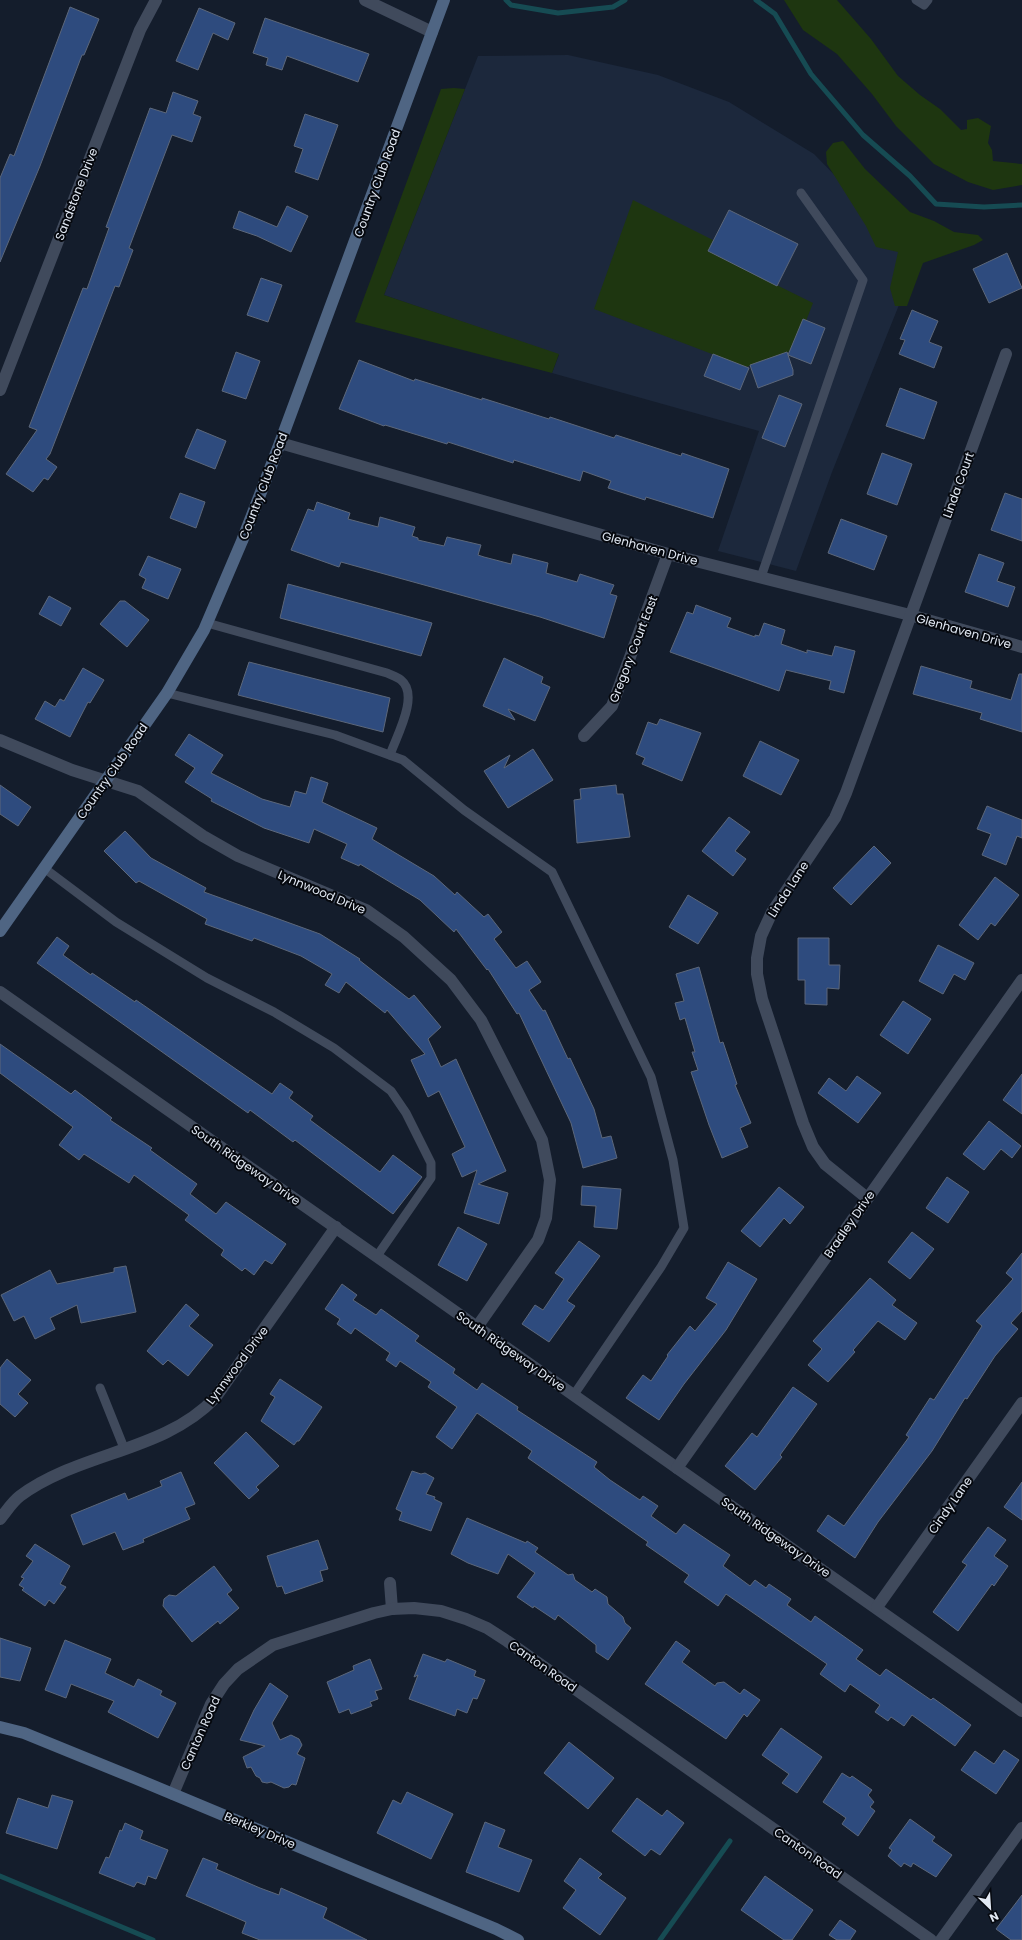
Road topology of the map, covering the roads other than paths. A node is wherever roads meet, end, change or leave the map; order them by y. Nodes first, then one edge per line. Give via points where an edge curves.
1 (156, 0) edge
2 (365, 0) edge
3 (916, 0) edge
4 (928, 0) edge
5 (442, 5) edge
6 (432, 32) junction
7 (801, 193) dead end
8 (1006, 354) dead end
9 (0, 390) edge
10 (280, 443) junction
11 (668, 554) junction
12 (761, 578) junction
13 (910, 615) junction
14 (207, 623) junction
15 (1022, 647) edge
16 (167, 693) junction
17 (584, 736) dead end
18 (0, 740) edge
19 (390, 755) junction
20 (105, 781) junction
21 (44, 868) junction
22 (0, 930) edge
23 (1022, 980) edge
24 (0, 992) edge
25 (867, 1198) junction
26 (336, 1228) junction
27 (377, 1256) junction
28 (477, 1327) junction
29 (100, 1388) dead end
30 (574, 1396) junction
31 (1022, 1403) edge
32 (124, 1448) junction
33 (677, 1468) junction
34 (0, 1519) edge
35 (390, 1583) dead end
36 (877, 1607) junction
37 (392, 1609) junction
38 (1022, 1711) edge
39 (0, 1727) edge
40 (173, 1794) junction
41 (1022, 1828) edge
42 (518, 1940) edge
43 (931, 1940) edge
44 (942, 1940) edge

1 - 9 street, Sandstone Drive via 137,37
2 - 6 street
3 - 4 lane via 924,6
5 - 6 main road, Country Club Road
6 - 10 main road, Country Club Road
7 - 12 lane via 863,280
8 - 13 street, Linda Court
10 - 11 street, Glenhaven Drive
10 - 14 main road, Country Club Road
11 - 12 street, Glenhaven Drive
11 - 17 street, Gregory Court East via 612,706
12 - 13 street, Glenhaven Drive
13 - 15 street, Glenhaven Drive
13 - 25 street, Linda Lane via 835,818 772,912 761,936 757,958 762,999 813,1147 825,1164
14 - 16 main road, Country Club Road
14 - 19 lane via 387,673 402,681 409,695 407,710
16 - 19 lane via 335,735
16 - 20 main road, Country Club Road
18 - 20 street, Lynnwood Drive
19 - 30 lane via 403,760 464,810 552,872 651,1077 673,1160 684,1228 661,1267
20 - 21 main road, Country Club Road
20 - 28 street, Lynnwood Drive via 138,791 203,836 238,856 366,910 404,937 451,980 481,1020 542,1140 550,1180 546,1218 538,1240
21 - 22 main road, Country Club Road
21 - 27 lane via 116,922 207,978 274,1012 334,1048 391,1091 406,1112 431,1163 431,1178
23 - 25 street, Bradley Drive
24 - 26 street, South Ridgeway Drive
25 - 33 street, Bradley Drive
26 - 27 street, South Ridgeway Drive
26 - 32 street, Lynnwood Drive via 215,1398 206,1407 169,1431
27 - 28 street, South Ridgeway Drive
28 - 30 street, South Ridgeway Drive
29 - 32 lane
30 - 33 street, South Ridgeway Drive
31 - 36 street, Cindy Lane
32 - 34 street, Lynnwood Drive via 55,1474 18,1497
33 - 36 street, South Ridgeway Drive
35 - 37 street
36 - 38 street, South Ridgeway Drive
37 - 40 street, Canton Road via 358,1617 273,1645 238,1669 211,1704
37 - 43 street, Canton Road via 441,1611 487,1628
39 - 40 main road, Berkley Drive via 24,1734
40 - 42 main road, Berkley Drive
41 - 44 street

